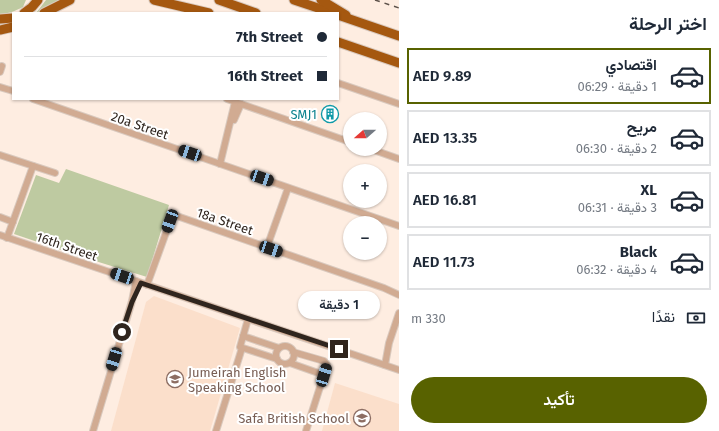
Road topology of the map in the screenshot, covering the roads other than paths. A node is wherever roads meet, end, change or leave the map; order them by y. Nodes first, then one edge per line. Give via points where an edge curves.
1 (38, 0) edge
2 (70, 0) edge
3 (154, 0) edge
4 (219, 0) edge
5 (294, 0) edge
6 (321, 0) edge
7 (174, 4) junction
8 (25, 12) edge
9 (46, 12) edge
10 (191, 12) edge
11 (205, 12) edge
12 (253, 12) edge
13 (330, 12) edge
14 (339, 15) edge
15 (12, 18) edge
16 (0, 19) edge
17 (358, 22) junction
18 (399, 36) edge
19 (339, 43) edge
20 (399, 62) edge
21 (339, 83) edge
22 (0, 86) edge
23 (0, 91) edge
24 (12, 92) edge
25 (12, 92) edge
26 (36, 100) edge
27 (230, 100) edge
28 (238, 103) junction
29 (399, 104) edge
30 (343, 140) edge
31 (0, 155) edge
32 (387, 155) edge
33 (399, 159) edge
34 (217, 163) junction
35 (33, 166) junction
36 (55, 172) dead end
37 (288, 188) junction
38 (0, 217) edge
39 (13, 222) junction
40 (399, 226) edge
41 (0, 235) edge
42 (7, 238) junction
43 (268, 248) junction
44 (142, 283) junction
45 (384, 288) junction
46 (399, 290) edge
47 (399, 295) edge
48 (399, 313) edge
49 (248, 319) junction
50 (292, 333) junction
51 (243, 336) junction
52 (242, 348) junction
53 (287, 348) junction
54 (276, 359) junction
55 (290, 363) junction
56 (382, 364) junction
57 (399, 370) edge
58 (324, 375) junction
59 (93, 431) edge
60 (216, 431) edge
61 (306, 431) edge

1 - 8 highway
2 - 9 highway
3 - 7 highway
4 - 12 highway
5 - 13 highway
6 - 17 highway
7 - 10 highway
7 - 11 highway
14 - 17 highway
15 - 16 highway
17 - 18 highway
19 - 20 highway
21 - 29 street
22 - 24 street
23 - 25 street
26 - 34 street, 20a Street
27 - 28 street
28 - 30 street
28 - 34 street
31 - 35 street
32 - 33 street
34 - 37 street, 20a Street
35 - 36 street
35 - 39 street
37 - 40 street, 20a Street
37 - 43 street
38 - 39 street
39 - 42 street
41 - 42 street, 16th Street
42 - 44 street, 16th Street
43 - 44 street, 18a Street via 175,216 171,219
43 - 45 street, 18a Street
44 - 49 street, 16th Street
44 - 59 street via 132,302
45 - 46 street, 18a Street
45 - 47 street, 18a Street
48 - 56 street
49 - 50 street, 16th Street
49 - 51 street
50 - 53 street
50 - 56 street, 16th Street
51 - 52 street via 240,346
51 - 53 street
52 - 54 street
52 - 60 street
53 - 54 street via 276,352
53 - 55 street via 294,357
53 - 58 street via 325,362
54 - 55 street via 282,364
55 - 58 street
56 - 57 street, 16th Street
58 - 61 street

